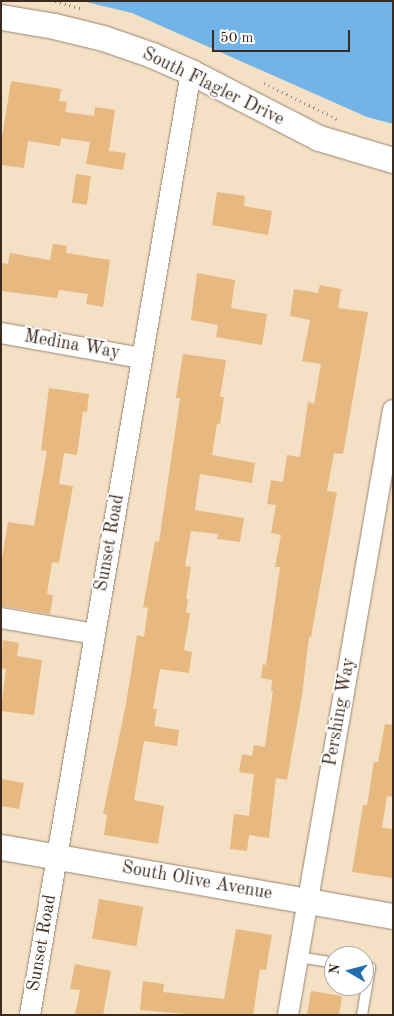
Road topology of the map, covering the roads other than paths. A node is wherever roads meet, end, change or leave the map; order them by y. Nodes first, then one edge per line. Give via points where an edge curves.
1 (1, 17) edge
2 (191, 72) junction
3 (393, 160) edge
4 (1, 333) edge
5 (142, 358) junction
6 (393, 410) edge
7 (1, 618) edge
8 (95, 634) junction
9 (1, 846) edge
10 (57, 856) junction
11 (308, 901) junction
12 (393, 916) edge
13 (298, 957) junction
14 (324, 961) edge
15 (365, 996) edge
16 (30, 1015) edge
17 (288, 1015) edge
18 (362, 1015) edge

1 - 2 street, South Flagler Drive via 104,38
2 - 3 street, South Flagler Drive via 319,138
2 - 5 street, Sunset Road
4 - 5 street, Medina Way
5 - 8 street, Sunset Road
6 - 11 street, Pershing Way
7 - 8 street
8 - 10 street, Sunset Road
9 - 10 street, South Olive Avenue
10 - 11 street, South Olive Avenue
10 - 16 street, Sunset Road
11 - 12 street, South Olive Avenue
11 - 13 street, Pershing Way
13 - 14 lane
13 - 17 street, Pershing Way
15 - 18 lane

